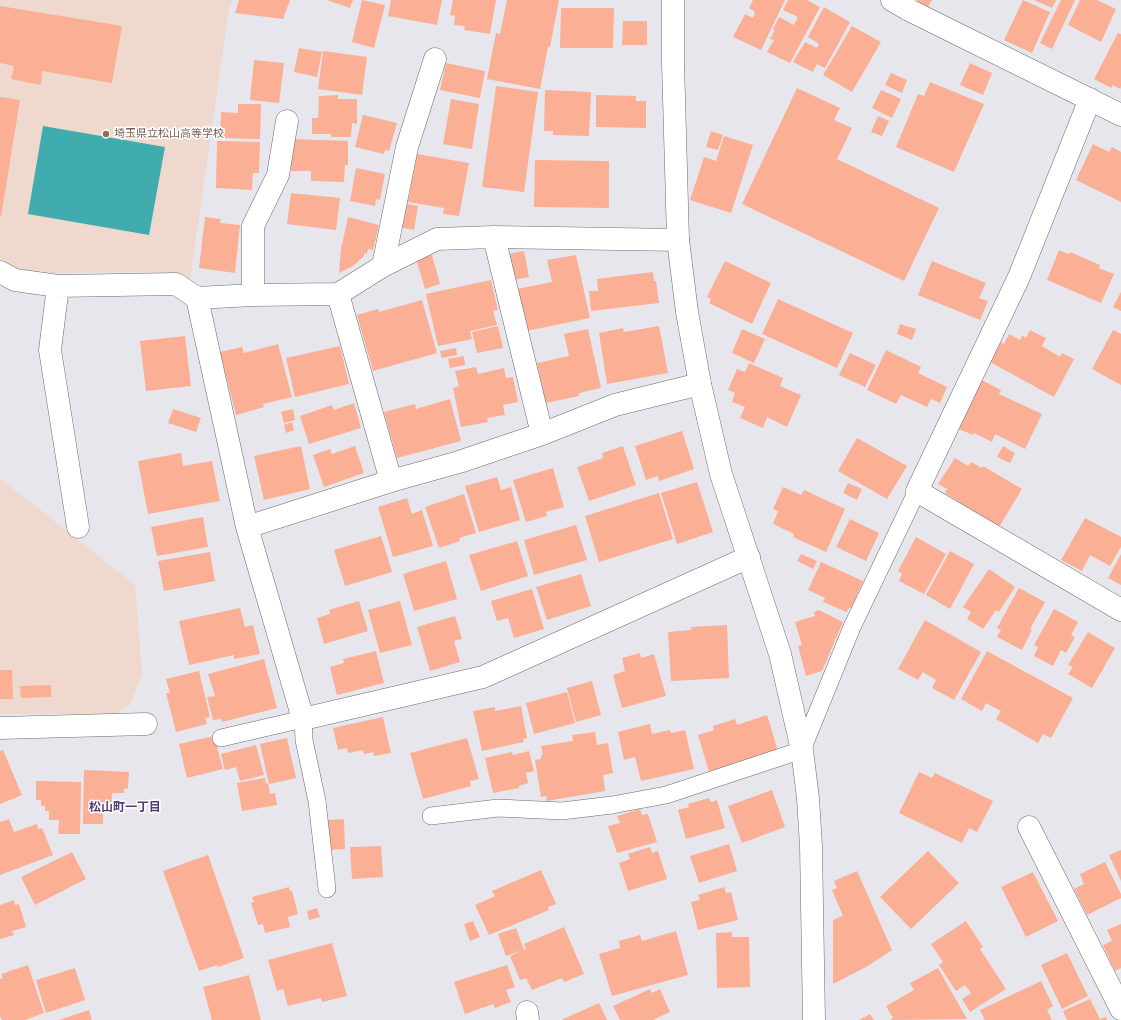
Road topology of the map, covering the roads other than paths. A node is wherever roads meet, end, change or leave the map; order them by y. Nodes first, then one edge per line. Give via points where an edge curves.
1 (673, 0) edge
2 (892, 0) edge
3 (435, 59) dead end
4 (1090, 99) junction
5 (1121, 114) edge
6 (287, 122) dead end
7 (494, 237) junction
8 (678, 240) junction
9 (383, 266) junction
10 (0, 272) edge
11 (58, 286) junction
12 (338, 294) junction
13 (253, 295) junction
14 (197, 298) junction
15 (700, 384) junction
16 (542, 434) junction
17 (391, 481) junction
18 (917, 491) junction
19 (78, 527) dead end
20 (247, 527) junction
21 (749, 558) junction
22 (1121, 610) edge
23 (303, 719) junction
24 (146, 724) dead end
25 (0, 728) edge
26 (221, 738) dead end
27 (802, 750) junction
28 (431, 816) dead end
29 (1029, 827) dead end
30 (327, 889) dead end
31 (1121, 1009) edge
32 (814, 1020) edge

1 - 8 street
2 - 4 street
3 - 9 street via 407,147
4 - 5 street
4 - 18 street via 1019,277
6 - 13 street via 278,175 253,226
7 - 8 street
7 - 9 street via 437,239
7 - 16 street
8 - 15 street
9 - 12 street
10 - 11 street via 15,280
11 - 14 street via 176,284
11 - 19 street via 50,350
12 - 13 street
12 - 17 street
13 - 14 street
14 - 20 street
15 - 16 street via 615,405
15 - 21 street via 721,474
16 - 17 street via 459,462
17 - 20 street
18 - 22 street
18 - 27 lane via 852,627
20 - 23 street
21 - 23 street via 483,677
21 - 27 street via 780,654
23 - 26 lane
23 - 30 lane via 304,740 317,802
24 - 25 street
27 - 28 lane via 666,795 612,805 562,811 498,808
27 - 32 street via 811,846
29 - 31 street

